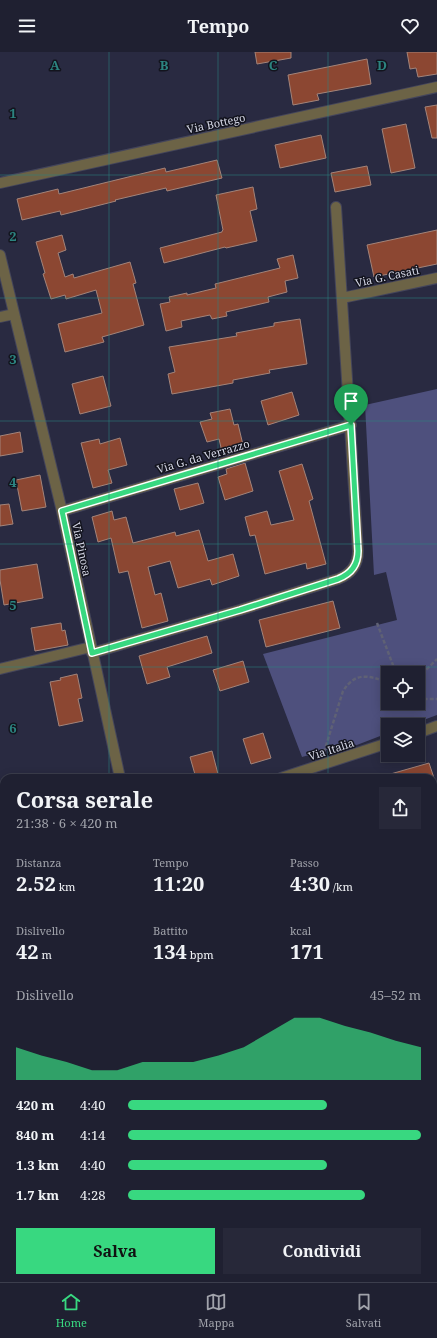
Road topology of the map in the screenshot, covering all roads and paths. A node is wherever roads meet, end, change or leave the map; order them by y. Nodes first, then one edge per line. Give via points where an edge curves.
1 (437, 87) edge
2 (0, 182) edge
3 (336, 207) dead end
4 (0, 255) edge
5 (2, 270) edge
6 (437, 278) edge
7 (342, 298) junction
8 (14, 314) junction
9 (0, 317) edge
10 (351, 425) junction
11 (62, 511) junction
12 (377, 623) dead end
13 (92, 650) junction
14 (437, 659) edge
15 (393, 666) edge
16 (0, 669) edge
17 (425, 671) edge
18 (381, 680) edge
19 (437, 699) edge
20 (425, 700) edge
21 (437, 726) edge
22 (425, 730) edge
23 (381, 745) edge
24 (324, 753) dead end
25 (119, 774) edge
26 (293, 774) edge

1 - 2 street, Via Bottego
3 - 7 street
4 - 5 street, Via Pinosa
5 - 8 street, Via Pinosa
6 - 7 street, Via G. Casati
7 - 10 street
8 - 9 street
8 - 11 street, Via Pinosa
10 - 11 street, Via G. da Verrazzo
10 - 13 street via 358,551 358,559 351,572 338,579 240,610
11 - 13 street, Via Pinosa
12 - 15 path
13 - 16 street
13 - 25 street, Via Pinosa
14 - 17 path
18 - 24 path via 365,676 353,679 347,684
19 - 20 path
21 - 22 street
23 - 26 street, Via Italia

